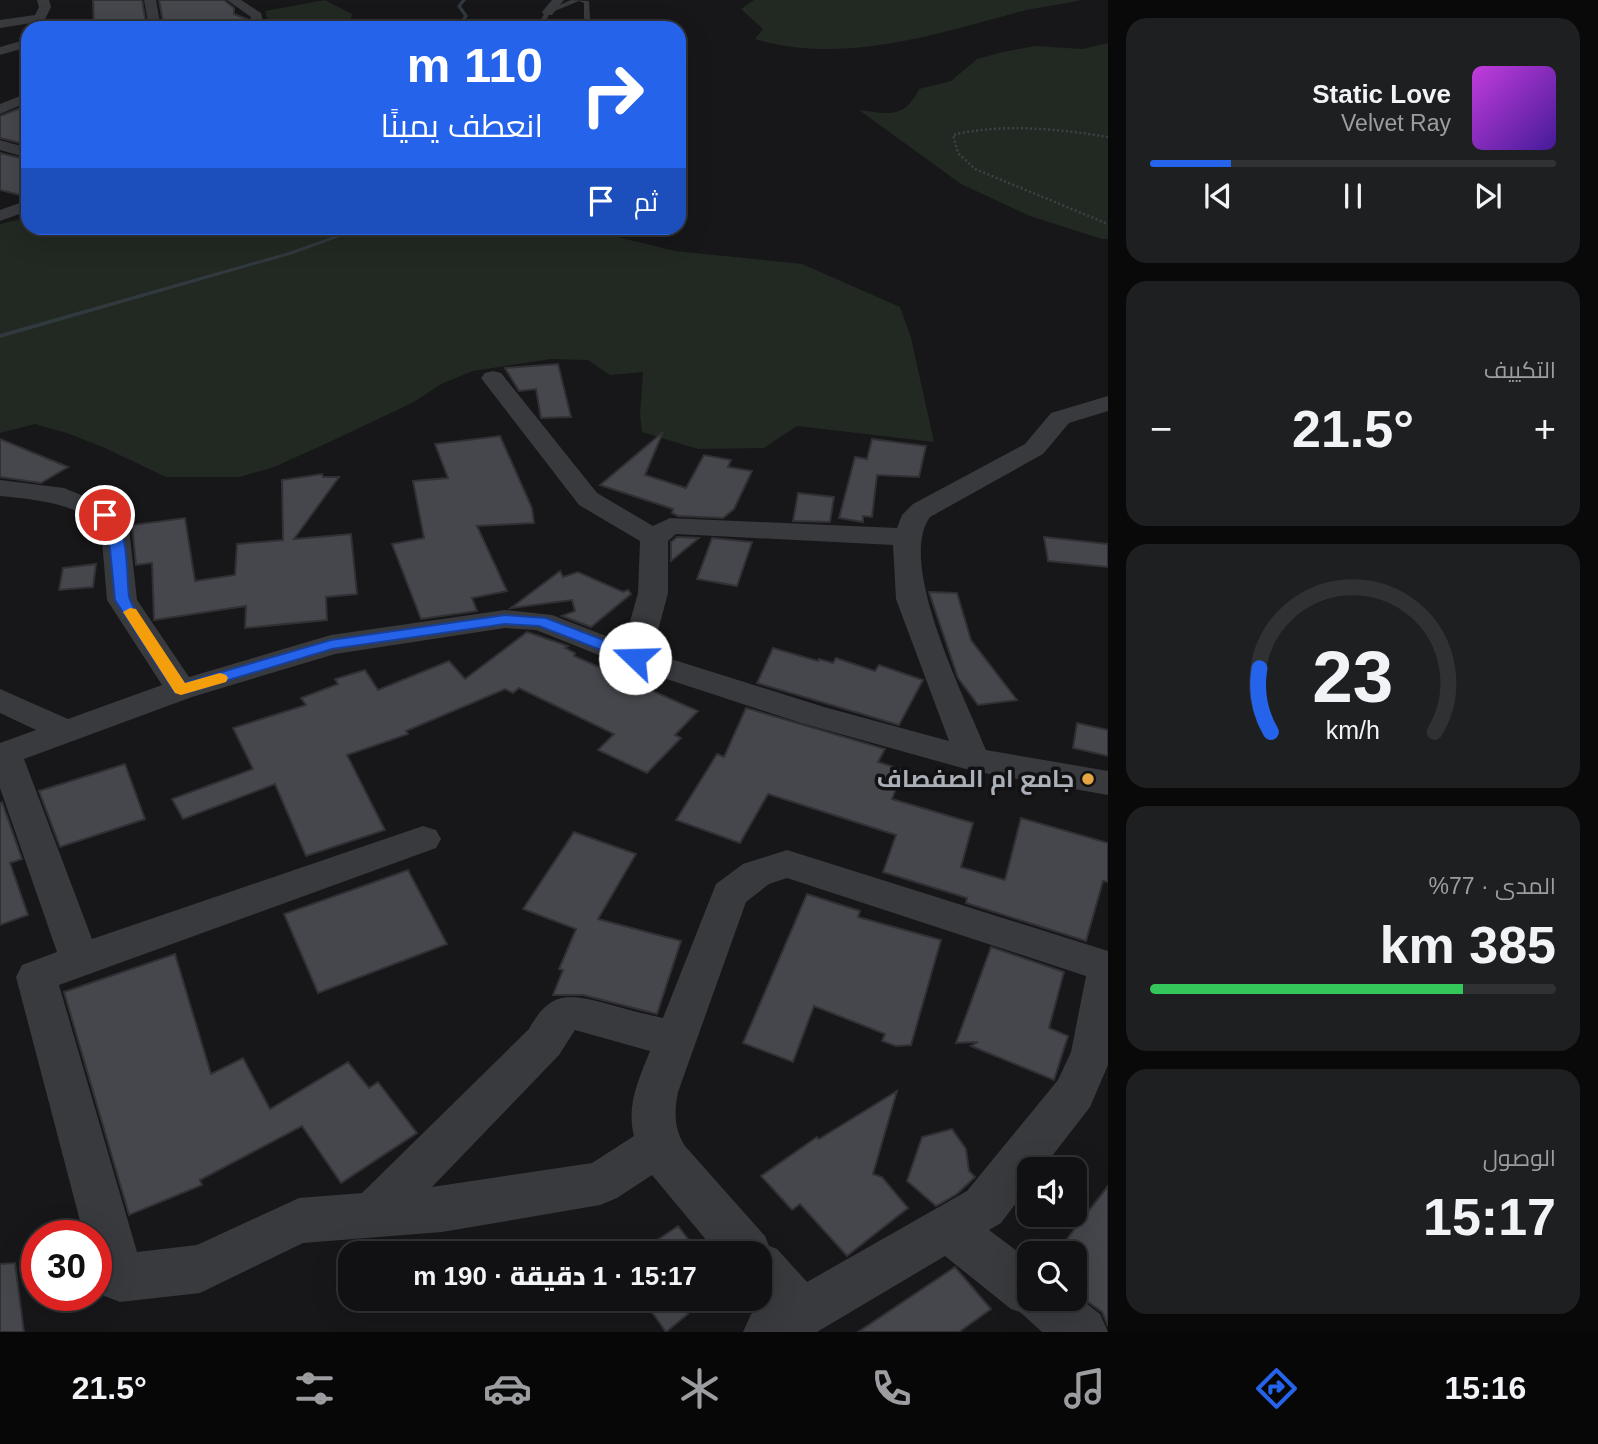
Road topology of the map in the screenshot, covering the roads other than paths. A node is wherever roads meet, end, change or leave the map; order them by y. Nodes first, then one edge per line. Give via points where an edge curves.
1 (43, 0) edge
2 (150, 0) edge
3 (233, 0) edge
4 (558, 0) edge
5 (576, 0) edge
6 (581, 0) edge
7 (548, 12) junction
8 (39, 21) edge
9 (154, 21) edge
10 (257, 21) edge
11 (543, 21) edge
12 (589, 21) edge
13 (21, 23) edge
14 (0, 24) edge
15 (21, 45) edge
16 (0, 51) edge
17 (21, 101) edge
18 (0, 109) edge
19 (0, 145) edge
20 (21, 151) edge
21 (21, 154) edge
22 (0, 161) edge
23 (21, 208) edge
24 (0, 216) edge
25 (493, 378) dead end
26 (1108, 403) edge
27 (0, 488) edge
28 (910, 537) junction
29 (654, 538) junction
30 (635, 658) junction
31 (181, 690) junction
32 (0, 700) edge
33 (68, 732) junction
34 (3, 754) edge
35 (973, 759) junction
36 (1108, 783) edge
37 (423, 839) dead end
38 (80, 960) junction
39 (1108, 969) edge
40 (676, 1040) junction
41 (1100, 1056) edge
42 (658, 1146) junction
43 (373, 1215) junction
44 (948, 1229) junction
45 (738, 1241) edge
46 (1017, 1282) edge
47 (772, 1294) edge
48 (1055, 1311) edge
49 (785, 1325) edge
50 (1082, 1332) edge

1 - 8 street
2 - 9 street
3 - 10 street via 257,16
4 - 7 street
5 - 7 lane
6 - 12 lane via 587,2
7 - 11 lane
13 - 14 street
15 - 16 street
17 - 18 street
19 - 20 street
21 - 22 street
23 - 24 street
25 - 29 street via 588,499
26 - 28 street via 1060,418 1034,449 920,511
27 - 31 street via 55,494 105,515 115,528 122,600
28 - 29 street via 670,526
28 - 35 street via 906,576 911,598
29 - 30 street via 653,593
30 - 31 street via 541,621 505,620 331,645
30 - 35 street via 813,715
31 - 33 street
32 - 33 street
33 - 34 street
34 - 38 street
35 - 36 street
37 - 38 street
38 - 43 street via 36,977 120,1278 200,1269 299,1221
39 - 40 street via 788,864 757,874 730,894
39 - 41 street
40 - 42 street via 652,1108
40 - 43 street via 573,1012 556,1020 544,1042
41 - 44 street via 984,1207
42 - 43 street via 600,1183 442,1209
42 - 45 street
44 - 46 street
44 - 49 street
47 - 49 street
48 - 50 street

